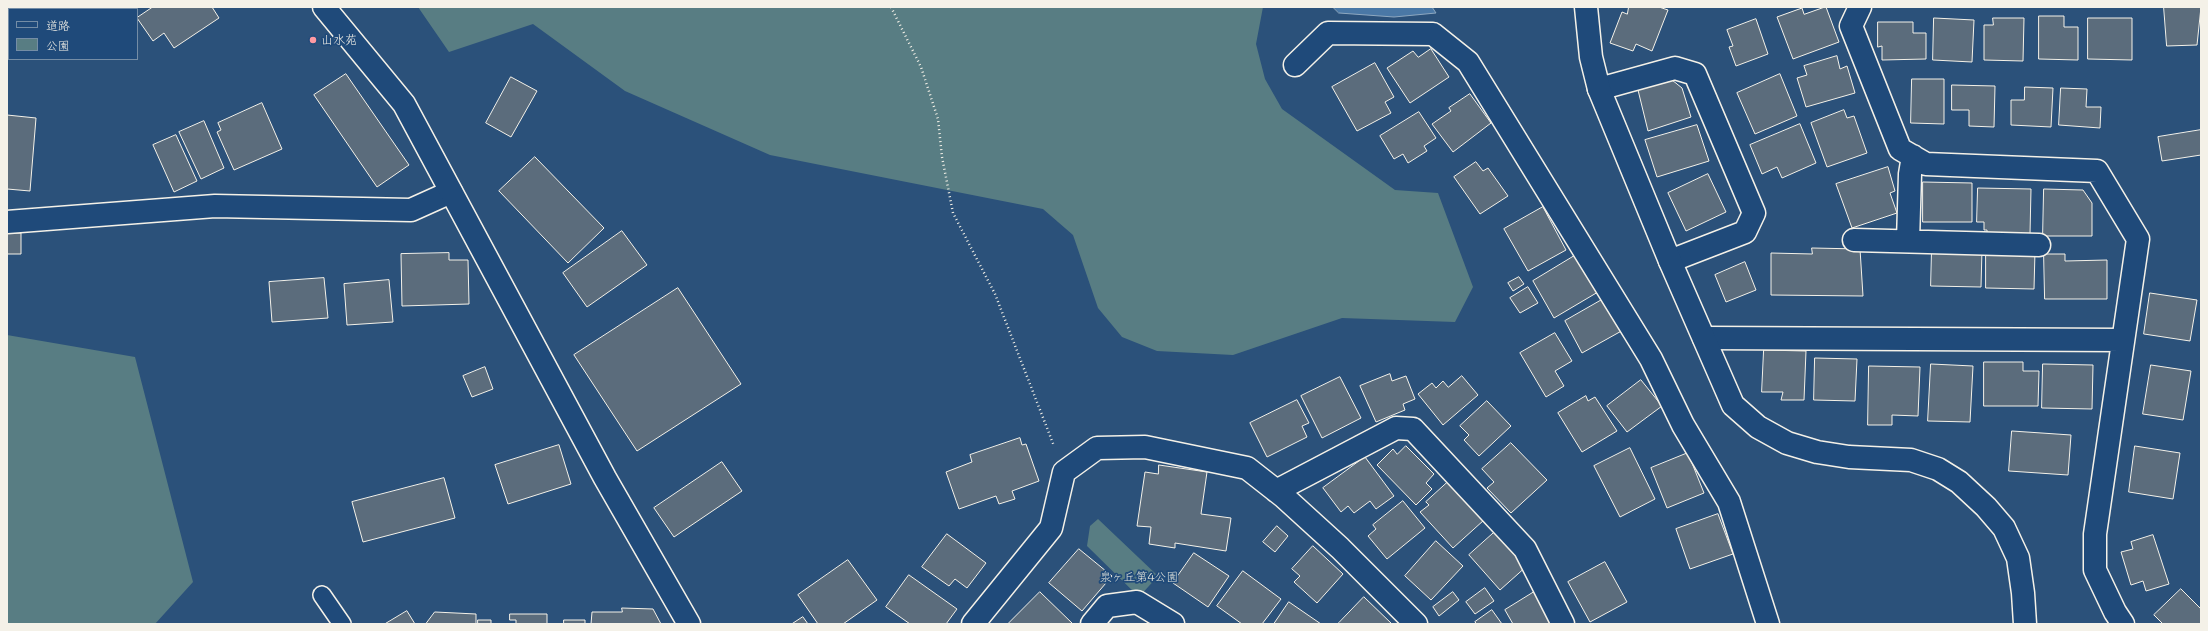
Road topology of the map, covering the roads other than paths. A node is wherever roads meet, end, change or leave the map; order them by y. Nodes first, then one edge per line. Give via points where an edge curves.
1 (324, 7) edge
2 (1586, 7) edge
3 (1860, 7) edge
4 (1295, 65) dead end
5 (1599, 89) junction
6 (1913, 156) junction
7 (451, 192) junction
8 (7, 222) edge
9 (1854, 240) dead end
10 (1908, 241) junction
11 (2039, 244) dead end
12 (1670, 261) junction
13 (1704, 338) junction
14 (2123, 340) junction
15 (1276, 491) junction
16 (322, 595) dead end
17 (342, 624) edge
18 (690, 624) edge
19 (973, 624) edge
20 (1092, 624) edge
21 (1173, 624) edge
22 (1416, 624) edge
23 (1563, 624) edge
24 (1768, 624) edge
25 (2025, 624) edge
26 (2124, 624) edge

1 - 7 street via 404,104
2 - 5 street via 1591,57
3 - 6 street via 1851,26 1900,149
4 - 24 street via 1328,33 1433,34 1468,62 1651,359 1682,425 1729,502
5 - 12 street
5 - 12 street via 1675,68 1695,74 1754,212 1745,232
6 - 10 street
6 - 14 street via 1926,164 2097,171 2138,239
7 - 8 street via 411,210 215,206
7 - 18 street via 605,478
9 - 10 street
10 - 11 street
12 - 13 street
13 - 14 street
13 - 25 street via 1733,405 1758,427 1787,443 1817,452 1849,457 1911,460 1938,469 1959,482 2004,528 2018,558
14 - 26 street via 2095,534 2095,570 2115,612
15 - 19 street via 1247,468 1145,447 1097,448 1064,472 1051,528
15 - 22 street via 1340,548
15 - 23 street via 1396,428 1413,429 1526,549
16 - 17 lane
20 - 21 street via 1107,606 1137,602

